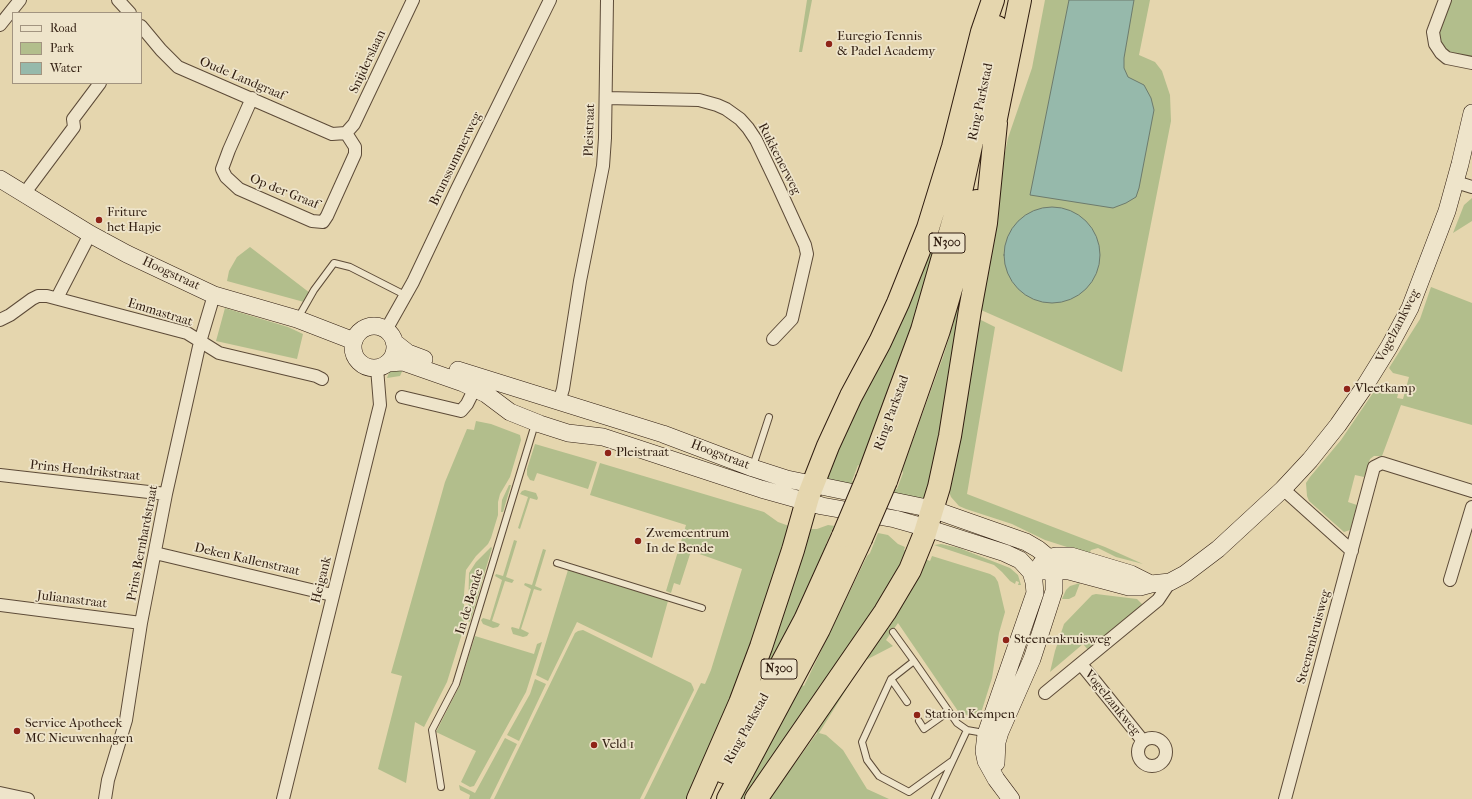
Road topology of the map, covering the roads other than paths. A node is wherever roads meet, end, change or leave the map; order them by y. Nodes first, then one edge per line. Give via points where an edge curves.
1 (20, 0) edge
2 (118, 0) edge
3 (413, 0) edge
4 (550, 0) edge
5 (607, 0) edge
6 (993, 0) edge
7 (1002, 0) edge
8 (1020, 0) edge
9 (1445, 0) edge
10 (129, 12) edge
11 (0, 25) edge
12 (143, 33) edge
13 (1472, 62) edge
14 (99, 84) edge
15 (252, 98) junction
16 (606, 98) junction
17 (1472, 113) edge
18 (996, 123) junction
19 (346, 133) junction
20 (0, 179) edge
21 (1456, 182) junction
22 (1472, 187) edge
23 (24, 194) junction
24 (90, 234) junction
25 (214, 294) junction
26 (405, 295) junction
27 (57, 298) junction
28 (297, 319) junction
29 (0, 320) edge
30 (390, 336) junction
31 (773, 340) dead end
32 (354, 341) junction
33 (200, 342) junction
34 (382, 365) junction
35 (322, 379) dead end
36 (475, 388) junction
37 (402, 397) dead end
38 (563, 403) junction
39 (769, 417) dead end
40 (538, 423) junction
41 (753, 468) junction
42 (0, 475) edge
43 (877, 480) junction
44 (1283, 489) junction
45 (1472, 491) edge
46 (810, 493) junction
47 (166, 494) junction
48 (1472, 507) edge
49 (929, 518) junction
50 (852, 537) junction
51 (1352, 551) junction
52 (155, 553) junction
53 (557, 563) dead end
54 (1051, 564) junction
55 (1031, 572) junction
56 (1450, 580) dead end
57 (1170, 582) junction
58 (332, 595) junction
59 (0, 605) edge
60 (702, 608) dead end
61 (141, 623) junction
62 (893, 632) dead end
63 (914, 662) junction
64 (1081, 664) junction
65 (891, 679) junction
66 (1045, 693) dead end
67 (907, 702) dead end
68 (948, 712) junction
69 (919, 721) dead end
70 (967, 730) junction
71 (993, 735) junction
72 (1143, 741) dead end
73 (952, 761) junction
74 (441, 787) dead end
75 (0, 792) edge
76 (28, 799) edge
77 (105, 799) edge
78 (283, 799) edge
79 (698, 799) edge
80 (708, 799) edge
81 (728, 799) edge
82 (756, 799) edge
83 (934, 799) edge
84 (1011, 799) edge
85 (1285, 799) edge

1 - 11 street
2 - 10 street
3 - 19 street, Snijderslaan via 354,124
4 - 26 street, Brunssummerweg
5 - 16 street, Pleistraat
6 - 46 highway, N300 via 928,228 880,342 833,433
7 - 43 highway, Ring Parkstad / N300 via 989,71 957,209
8 - 18 highway, Ring Parkstad / N300
9 - 13 street via 1433,32 1435,44 1447,58
12 - 15 street, Oude Landgraaf via 178,67
14 - 23 street via 73,119 74,127
15 - 19 street, Oude Landgraaf via 332,134
15 - 19 street, Op der Graaf via 222,169 226,177 239,189 312,222 323,222 328,216 355,154 355,147
16 - 31 street, Rukkenerweg via 700,100 726,110 748,128 781,193 807,254 792,319
16 - 38 street, Pleistraat via 603,166 587,239 563,389
17 - 21 main road, Vogelzankweg
18 - 43 highway, Ring Parkstad / N300 via 980,192 939,330
18 - 49 highway, N300 via 986,223 950,436
20 - 23 main road, Hoogstraat
21 - 22 street
21 - 44 main road, Vogelzankweg via 1423,276 1410,308 1389,347 1338,425
23 - 24 main road, Hoogstraat
24 - 25 main road, Hoogstraat
24 - 27 street
25 - 28 main road, Hoogstraat
25 - 33 street, Prins Bernhardstraat
26 - 28 lane via 350,267 334,263
26 - 30 street, Brunssummerweg
27 - 29 street, Emmastraat via 38,296
27 - 33 street, Emmastraat via 187,334
28 - 32 main road, Hoogstraat
30 - 32 main road via 375,326 365,329
30 - 34 main road via 393,355
30 - 38 main road, Hoogstraat via 408,354
32 - 34 main road via 357,359 368,367
33 - 35 street, Emmastraat via 219,353
33 - 47 street, Prins Bernhardstraat
34 - 36 main road, Hoogstraat via 407,363
34 - 58 street, Heigank via 380,405
36 - 37 street via 461,411
36 - 40 main road, Hoogstraat via 510,412
38 - 40 main road via 572,409 574,418 570,422 561,425 547,421
38 - 40 main road via 534,401 528,404 526,413
38 - 41 main road, Hoogstraat via 663,434
39 - 41 lane
40 - 46 main road, Hoogstraat via 568,433 603,437 761,489
40 - 74 lane, In de Bende via 456,684 432,730
41 - 46 main road, Hoogstraat via 787,479
42 - 47 street, Prins Hendrikstraat
43 - 50 highway, Ring Parkstad / N300, bridge
44 - 51 street
44 - 57 main road, Vogelzankweg via 1218,548 1185,574
45 - 51 street, Steenenkruisweg via 1382,463 1377,465 1370,479
46 - 49 main road, Hoogstraat
46 - 79 highway, N300 via 761,647 740,703
47 - 52 street, Prins Bernhardstraat
48 - 56 street
49 - 54 main road, Hoogstraat via 1026,542 1038,548
49 - 55 main road, Hoogstraat via 1005,552 1020,560
49 - 82 highway, N300 via 910,570 885,612
50 - 80 highway, Ring Parkstad / N300
50 - 81 highway, Ring Parkstad / N300 via 819,629
51 - 85 street, Steenenkruisweg
52 - 58 street, Deken Kallenstraat
52 - 61 street, Prins Bernhardstraat
53 - 60 lane
54 - 55 main road
54 - 57 main road, Vogelzankweg via 1063,555 1089,560 1131,574 1151,584
54 - 71 main road via 1054,591 1032,659
55 - 71 main road via 1035,593
57 - 64 street, Vogelzankweg via 1158,600
58 - 78 street, Heigank
59 - 61 street, Julianastraat
61 - 77 street, Prins Bernhardstraat via 126,720
62 - 63 lane
63 - 65 lane
63 - 68 lane
64 - 66 street, Vogelzankweg
64 - 72 street, Vogelzankweg
65 - 67 lane
65 - 73 lane via 862,742 867,760 879,776 908,792
68 - 69 lane via 924,729
68 - 70 lane
70 - 71 lane
70 - 73 lane
71 - 84 main road via 996,779
73 - 83 lane
75 - 76 street

